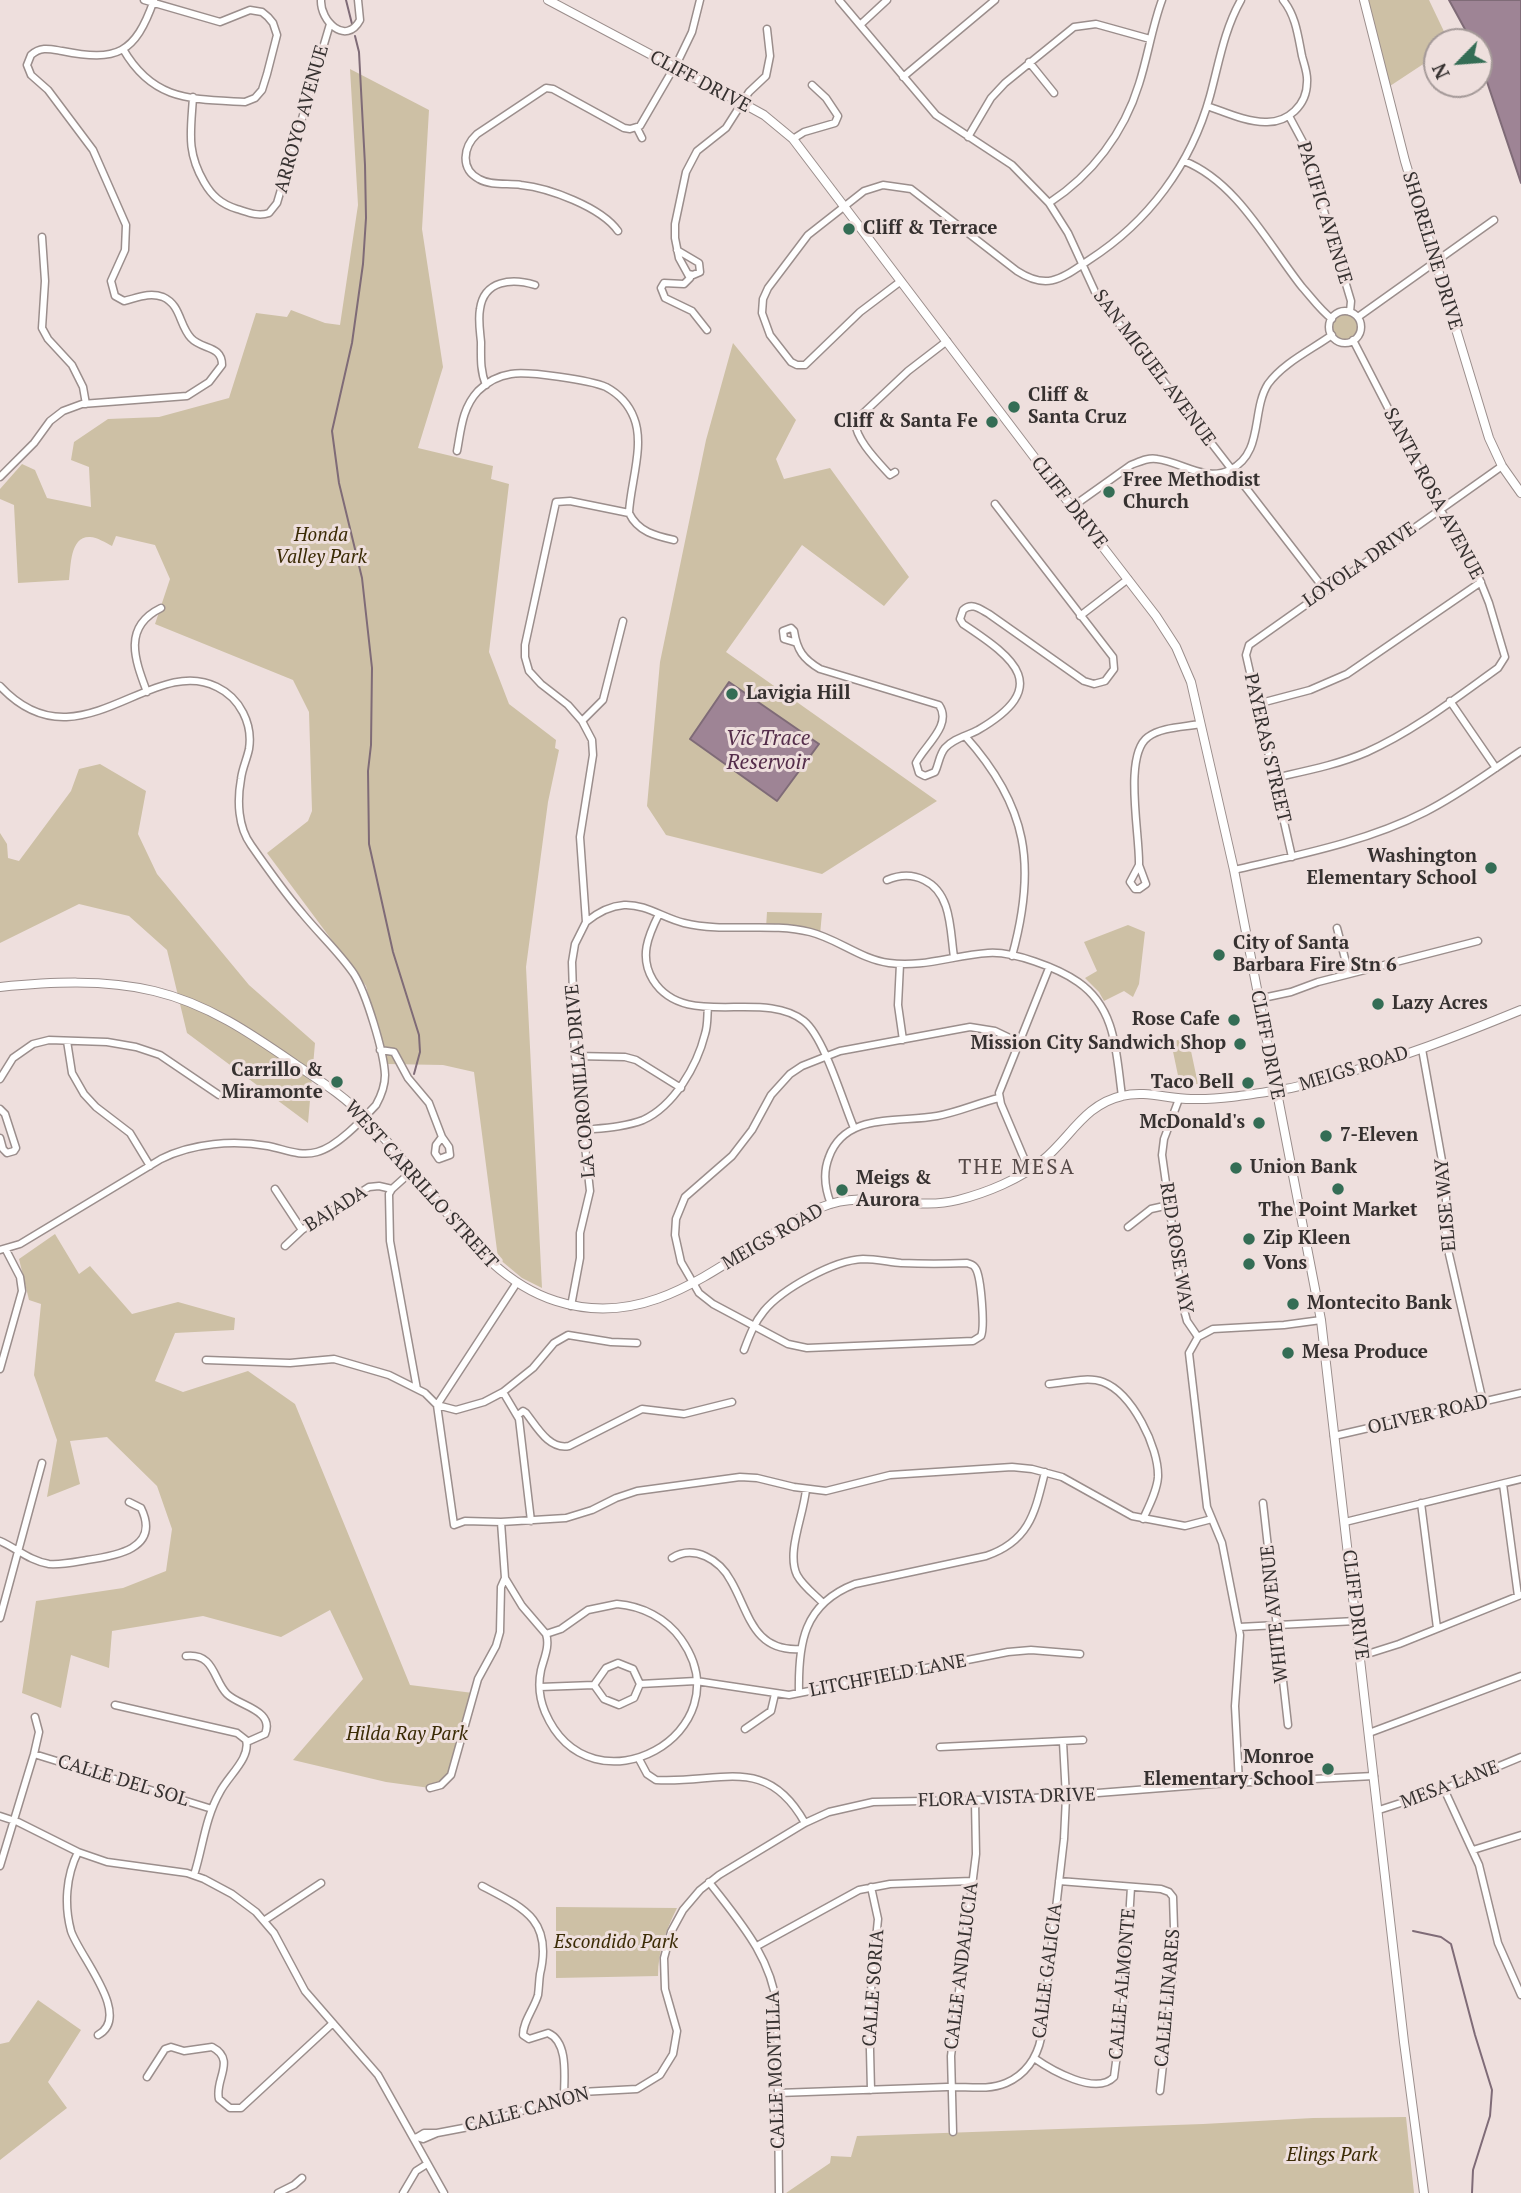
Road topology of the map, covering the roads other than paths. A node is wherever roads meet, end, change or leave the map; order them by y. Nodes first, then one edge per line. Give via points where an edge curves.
1 (144, 0) edge
2 (321, 0) edge
3 (358, 0) edge
4 (548, 0) edge
5 (700, 0) edge
6 (839, 0) edge
7 (887, 0) edge
8 (995, 0) edge
9 (1162, 0) edge
10 (1241, 0) edge
11 (1283, 0) edge
12 (1364, 0) edge
13 (154, 2) edge
14 (330, 24) junction
15 (860, 25) junction
16 (767, 29) dead end
17 (1150, 39) junction
18 (123, 49) junction
19 (1029, 62) junction
20 (674, 68) junction
21 (903, 77) junction
22 (812, 85) dead end
23 (1054, 93) dead end
24 (193, 97) junction
25 (744, 104) junction
26 (1207, 106) junction
27 (1289, 116) junction
28 (637, 128) junction
29 (968, 136) junction
30 (642, 138) dead end
31 (793, 139) junction
32 (1184, 161) junction
33 (1049, 204) junction
34 (844, 206) junction
35 (1493, 220) dead end
36 (618, 231) dead end
37 (42, 237) dead end
38 (677, 250) junction
39 (1435, 263) junction
40 (1083, 264) junction
41 (688, 274) junction
42 (901, 281) junction
43 (536, 285) dead end
44 (1350, 312) junction
45 (1358, 317) junction
46 (1332, 319) junction
47 (707, 330) dead end
48 (1332, 335) junction
49 (1353, 340) junction
50 (947, 341) junction
51 (486, 385) junction
52 (86, 404) junction
53 (457, 451) dead end
54 (1502, 467) junction
55 (1230, 470) junction
56 (895, 471) dead end
57 (0, 477) edge
58 (1521, 493) edge
59 (995, 503) dead end
60 (1072, 508) junction
61 (1440, 509) junction
62 (629, 513) junction
63 (674, 540) dead end
64 (1128, 579) junction
65 (1481, 582) junction
66 (1325, 590) junction
67 (161, 608) dead end
68 (1080, 616) junction
69 (623, 621) dead end
70 (1253, 641) joint
71 (794, 642) dead end
72 (0, 686) edge
73 (147, 692) junction
74 (1450, 702) junction
75 (1257, 704) junction
76 (582, 721) junction
77 (1200, 724) junction
78 (965, 736) junction
79 (1521, 751) edge
80 (1496, 768) junction
81 (1274, 778) junction
82 (1292, 857) junction
83 (1139, 865) dead end
84 (1234, 870) junction
85 (887, 880) dead end
86 (659, 914) junction
87 (586, 922) junction
88 (1337, 928) dead end
89 (1478, 941) dead end
90 (1012, 956) junction
91 (954, 957) junction
92 (900, 964) junction
93 (1049, 968) junction
94 (1349, 974) junction
95 (0, 987) edge
96 (1258, 999) junction
97 (708, 1006) junction
98 (1521, 1010) edge
99 (903, 1040) junction
100 (67, 1041) junction
101 (1018, 1042) junction
102 (1422, 1049) junction
103 (380, 1050) junction
104 (575, 1056) junction
105 (825, 1056) junction
106 (0, 1079) edge
107 (681, 1088) junction
108 (1276, 1090) junction
109 (219, 1095) dead end
110 (1122, 1096) junction
111 (999, 1098) junction
112 (1179, 1099) junction
113 (0, 1109) edge
114 (364, 1116) junction
115 (854, 1128) junction
116 (583, 1130) junction
117 (0, 1138) edge
118 (442, 1138) dead end
119 (150, 1166) junction
120 (1029, 1170) junction
121 (412, 1171) junction
122 (275, 1189) dead end
123 (392, 1189) junction
124 (831, 1204) junction
125 (1169, 1205) junction
126 (1128, 1227) dead end
127 (302, 1230) junction
128 (285, 1246) dead end
129 (3, 1250) edge
130 (693, 1283) junction
131 (516, 1284) junction
132 (571, 1306) junction
133 (1321, 1320) junction
134 (754, 1326) junction
135 (1198, 1337) junction
136 (637, 1343) dead end
137 (744, 1350) dead end
138 (206, 1360) dead end
139 (0, 1369) edge
140 (1049, 1384) dead end
141 (418, 1390) junction
142 (503, 1392) junction
143 (1521, 1393) edge
144 (732, 1402) dead end
145 (1483, 1402) junction
146 (438, 1405) junction
147 (518, 1415) junction
148 (1334, 1436) junction
149 (42, 1463) dead end
150 (1045, 1472) junction
151 (1521, 1479) edge
152 (1503, 1484) junction
153 (806, 1489) junction
154 (129, 1503) dead end
155 (1263, 1503) dead end
156 (1422, 1503) junction
157 (1143, 1519) junction
158 (1212, 1519) junction
159 (531, 1521) junction
160 (500, 1522) junction
161 (1345, 1522) junction
162 (0, 1541) edge
163 (18, 1552) junction
164 (672, 1558) dead end
165 (505, 1578) junction
166 (1519, 1596) edge
167 (823, 1603) junction
168 (0, 1618) edge
169 (1356, 1621) junction
170 (1276, 1625) junction
171 (1239, 1627) junction
172 (1437, 1628) junction
173 (547, 1634) junction
174 (800, 1649) junction
175 (1080, 1654) dead end
176 (186, 1656) dead end
177 (1361, 1656) junction
178 (1521, 1676) edge
179 (696, 1681) junction
180 (640, 1684) junction
181 (594, 1685) junction
182 (540, 1687) junction
183 (799, 1693) junction
184 (775, 1694) junction
185 (115, 1705) dead end
186 (35, 1717) dead end
187 (1288, 1725) dead end
188 (746, 1729) dead end
189 (1369, 1733) junction
190 (1083, 1740) dead end
191 (247, 1742) junction
192 (1063, 1742) junction
193 (940, 1747) dead end
194 (34, 1754) junction
195 (1521, 1757) edge
196 (639, 1759) junction
197 (1374, 1776) junction
198 (1239, 1783) junction
199 (430, 1788) dead end
200 (1444, 1789) junction
201 (1066, 1797) junction
202 (975, 1801) junction
203 (212, 1809) junction
204 (1379, 1810) junction
205 (0, 1816) edge
206 (13, 1821) junction
207 (805, 1823) junction
208 (1521, 1835) edge
209 (1473, 1850) junction
210 (78, 1852) junction
211 (0, 1866) edge
212 (194, 1875) junction
213 (972, 1881) junction
214 (1059, 1881) junction
215 (709, 1882) junction
216 (321, 1883) dead end
217 (482, 1886) dead end
218 (871, 1887) junction
219 (1130, 1887) junction
220 (265, 1920) junction
221 (677, 1920) joint
222 (757, 1946) junction
223 (1521, 1995) edge
224 (333, 2023) junction
225 (98, 2035) dead end
226 (1034, 2058) junction
227 (147, 2077) dead end
228 (951, 2086) junction
229 (871, 2090) junction
230 (1160, 2091) dead end
231 (778, 2093) junction
232 (564, 2097) junction
233 (953, 2132) dead end
234 (416, 2138) junction
235 (427, 2164) junction
236 (302, 2178) dead end
237 (278, 2193) edge
238 (403, 2193) edge
239 (444, 2193) edge
240 (779, 2193) edge
241 (1424, 2193) edge

1 - 13 street
2 - 14 street
3 - 14 street via 357,26 344,32
4 - 20 main road, CLIFF DRIVE
5 - 20 street via 692,32
6 - 15 street, SAN MIGUEL AVENUE
7 - 15 street
8 - 21 street
9 - 17 street
10 - 26 street via 1225,38
11 - 27 street via 1293,16 1307,80 1301,103
12 - 39 main road, SHORELINE DRIVE
13 - 18 street via 141,33
13 - 24 street via 219,22 254,10 275,27 277,39 258,96 245,102
14 - 24 street, ARROYO AVENUE via 277,203 269,214 228,206 209,191 191,154
15 - 21 street, SAN MIGUEL AVENUE
16 - 25 street via 769,68
17 - 19 street via 1086,24 1067,31
17 - 33 street via 1132,103 1115,135 1086,174
18 - 24 street via 138,73 155,86
18 - 52 street via 95,57 43,48 31,55 28,68 93,150 126,225 126,244 111,281 115,296 124,301 149,295 168,300 190,338 217,352 222,365 209,382 187,396
19 - 23 street
19 - 29 street via 991,98
20 - 25 main road, CLIFF DRIVE
20 - 28 street
21 - 29 street, SAN MIGUEL AVENUE via 936,115
22 - 31 street via 838,116 835,123
25 - 31 main road, CLIFF DRIVE
25 - 38 street via 726,128 701,146 688,166 675,224
26 - 27 street via 1259,122
26 - 32 street
27 - 44 street, PACIFIC AVENUE via 1304,144 1351,301
28 - 30 street
28 - 36 street via 624,128 546,88 477,134 466,151 468,169 479,180 546,190 590,209
29 - 33 street, SAN MIGUEL AVENUE via 1013,165
31 - 34 main road, CLIFF DRIVE
32 - 40 street via 1135,225
32 - 46 street via 1230,192
33 - 40 street, SAN MIGUEL AVENUE
34 - 40 street via 873,187 902,186 1030,278 1056,280
34 - 42 main road, CLIFF DRIVE
34 - 42 street via 807,235 768,288 762,313 770,335 791,362 804,365
35 - 39 street
37 - 52 street via 42,328 72,365
38 - 41 street
38 - 41 street via 699,263 700,272
39 - 45 street
39 - 54 main road, SHORELINE DRIVE
40 - 55 street, SAN MIGUEL AVENUE via 1096,293
41 - 47 street via 685,284 664,283 661,292 692,312
42 - 50 main road, CLIFF DRIVE
43 - 51 street via 505,281 483,299 479,312 481,373
44 - 45 street
44 - 46 street via 1340,312
45 - 49 street via 1361,328
46 - 48 street
48 - 49 street via 1342,342
48 - 55 street via 1270,381 1258,407 1252,445
49 - 61 street, SANTA ROSA AVENUE
50 - 56 street via 856,420 856,432 873,456 890,475
50 - 60 main road, CLIFF DRIVE
51 - 53 street via 466,411
51 - 62 street via 510,374 527,373 592,383 620,397 638,431
52 - 57 street via 56,415
54 - 58 main road, SHORELINE DRIVE
54 - 61 street, LOYOLA DRIVE
55 - 60 street via 1205,474 1157,458 1143,460
55 - 66 street, SAN MIGUEL AVENUE
59 - 68 street
60 - 64 main road, CLIFF DRIVE
61 - 65 street, SANTA ROSA AVENUE
61 - 66 street, LOYOLA DRIVE
62 - 63 street via 647,532
62 - 76 street, LA CORONILLA DRIVE via 556,498 553,508 525,657 534,678
64 - 68 street
64 - 77 main road, CLIFF DRIVE via 1176,646 1191,682
65 - 74 street, SANTA ROSA AVENUE via 1504,661
65 - 75 street via 1347,674
66 - 70 street, LOYOLA DRIVE
67 - 73 street via 144,620 136,635 136,662
68 - 78 street via 1114,661 1113,673 1102,683 1084,681 980,609 971,605 962,610 963,624 1012,662 1020,692 998,716
69 - 76 street via 603,700
70 - 75 street, PAYERAS STREET via 1247,654
71 - 78 street via 820,669 939,705 944,714 942,724 916,764 922,775 935,772 947,746
72 - 73 street via 32,710 64,717 86,715
73 - 103 street via 200,681 223,690 240,708 250,739 240,781 241,827 302,913 355,975
74 - 80 street
74 - 81 street via 1365,753
75 - 81 street, PAYERAS STREET
76 - 87 street, LA CORONILLA DRIVE via 592,740 593,755 580,837
77 - 83 street via 1157,732 1139,747 1135,786
77 - 84 main road, CLIFF DRIVE
78 - 90 street via 1005,792 1024,845 1026,888
79 - 80 street
80 - 82 street via 1405,822
81 - 82 street, PAYERAS STREET
82 - 84 street
84 - 96 main road, CLIFF DRIVE
85 - 91 street via 918,877 939,891 947,908
86 - 87 street via 641,906 617,906
86 - 92 street via 698,926 809,932 865,957
86 - 97 street via 646,947 650,975 669,996
87 - 104 street, LA CORONILLA DRIVE via 572,955
88 - 94 street
89 - 94 street
90 - 91 street via 992,952
90 - 93 street
91 - 92 street
92 - 99 street via 898,1005
93 - 101 street
93 - 110 street via 1083,986 1108,1018 1114,1030
94 - 96 street
95 - 114 main road, WEST CARRILLO STREET via 106,984 191,1002 240,1027
96 - 108 main road, CLIFF DRIVE
97 - 105 street via 788,1012 808,1024
97 - 107 street via 705,1034
98 - 102 main road, MEIGS ROAD
99 - 101 street via 978,1027
99 - 105 street
100 - 106 street via 49,1040 26,1048 13,1058
100 - 109 street via 122,1043 146,1050 169,1060
100 - 119 street via 72,1073 84,1094 130,1133
101 - 111 street
102 - 108 main road, MEIGS ROAD
102 - 145 street, ELISE WAY via 1446,1183 1446,1241
103 - 114 street via 384,1086 376,1105
103 - 118 street via 397,1056 408,1078 429,1102
104 - 107 street via 636,1060
104 - 116 street, LA CORONILLA DRIVE
105 - 115 street
105 - 130 street via 785,1079 732,1156 681,1204 675,1235 681,1262
107 - 116 street via 659,1111 643,1119
108 - 112 main road, MEIGS ROAD
108 - 133 main road, CLIFF DRIVE
110 - 112 main road, MEIGS ROAD
110 - 120 main road, MEIGS ROAD via 1088,1114
111 - 115 street via 950,1114
111 - 120 street
112 - 125 street, RED ROSE WAY via 1163,1146
113 - 117 street via 16,1148 7,1153
114 - 119 street via 337,1142 317,1152 212,1144 184,1149
114 - 121 main road, WEST CARRILLO STREET
115 - 124 street via 836,1143 827,1160 825,1183
116 - 132 street, LA CORONILLA DRIVE via 590,1191
119 - 129 street
120 - 124 main road, MEIGS ROAD via 949,1202 865,1198
121 - 123 street
121 - 131 main road, WEST CARRILLO STREET via 482,1254
122 - 127 street
123 - 127 street, BAJADA via 369,1187
123 - 141 street via 390,1241
124 - 130 main road, MEIGS ROAD
125 - 126 street via 1151,1209
125 - 135 street, RED ROSE WAY via 1184,1310
127 - 128 street, BAJADA
129 - 139 street via 20,1277 22,1291
130 - 132 main road, MEIGS ROAD via 660,1300 633,1306
130 - 134 street via 713,1304
131 - 132 main road, WEST CARRILLO STREET
131 - 146 street
133 - 135 street via 1213,1329
133 - 148 main road, CLIFF DRIVE
134 - 134 street via 788,1344 807,1348 973,1341 984,1330 978,1274 967,1263 865,1259 844,1262 779,1297
134 - 137 street
135 - 158 street, RED ROSE WAY via 1188,1359
136 - 142 street via 574,1335 554,1343
138 - 141 street via 290,1363 334,1359 389,1375
140 - 157 street via 1096,1380 1114,1389 1131,1406 1150,1440 1156,1463 1156,1486
141 - 146 street
142 - 146 street via 456,1410
142 - 147 street
143 - 145 street, OLIVER ROAD
144 - 147 street via 684,1414 642,1409 562,1448 549,1441 526,1413
145 - 148 street, OLIVER ROAD
146 - 160 street via 454,1525
147 - 159 street
148 - 161 main road, CLIFF DRIVE
149 - 163 street
150 - 153 street via 1012,1468 890,1475 832,1490
150 - 157 street
150 - 167 street via 1032,1518 1006,1547 986,1556 855,1584
151 - 152 street
152 - 156 street
152 - 166 street
153 - 159 street via 747,1477 665,1485 626,1494 581,1514
153 - 167 street via 794,1566 801,1581
154 - 163 street via 141,1508 145,1522 140,1540 127,1552 52,1564
155 - 170 street, WHITE AVENUE
156 - 161 street
156 - 172 street
157 - 158 street via 1185,1526
158 - 171 street, RED ROSE WAY via 1222,1543
159 - 160 street
160 - 165 street
161 - 169 main road, CLIFF DRIVE
162 - 163 street
163 - 168 street
164 - 174 street via 687,1552 713,1560 729,1576 746,1615 762,1636 776,1645
165 - 173 street
165 - 199 street via 496,1646 478,1679 452,1771 444,1783
166 - 172 street
167 - 174 street via 808,1624
169 - 170 street
169 - 177 main road, CLIFF DRIVE
170 - 171 street
170 - 187 street, WHITE AVENUE
171 - 198 street via 1235,1706
172 - 177 street
173 - 179 street via 598,1606 634,1606 663,1620 679,1636 690,1654
173 - 182 street
174 - 183 street
175 - 183 street, LITCHFIELD LANE via 1008,1652
176 - 191 street via 210,1664 227,1694 265,1719 265,1734
177 - 189 main road, CLIFF DRIVE
178 - 189 street
179 - 180 street, LITCHFIELD LANE
179 - 184 street, LITCHFIELD LANE
179 - 196 street via 692,1708 680,1730 659,1750
180 - 181 street via 634,1698 619,1705 604,1699
180 - 181 street via 633,1669 618,1663 606,1668
181 - 182 street
182 - 196 street via 551,1723 573,1747 602,1760
183 - 184 street, LITCHFIELD LANE
184 - 188 street via 771,1711
185 - 191 street via 237,1733
186 - 194 street via 39,1732
189 - 197 main road, CLIFF DRIVE
190 - 192 street
191 - 203 street via 246,1754
192 - 193 street
192 - 201 street, CALLE GALICIA
194 - 203 street, CALLE DEL SOL
194 - 206 street
195 - 200 street, MESA LANE
196 - 207 street via 656,1780 763,1780 784,1793
197 - 198 street, FLORA VISTA DRIVE
197 - 204 main road, CLIFF DRIVE
198 - 201 street, FLORA VISTA DRIVE
200 - 204 street, MESA LANE
200 - 209 street
201 - 202 street, FLORA VISTA DRIVE
201 - 214 street, CALLE GALICIA
202 - 207 street, FLORA VISTA DRIVE via 864,1804
202 - 213 street, CALLE ANDALUCIA
203 - 212 street
204 - 241 main road, CLIFF DRIVE
205 - 206 street
206 - 210 street
206 - 211 street
207 - 215 street, FLORA VISTA DRIVE
208 - 209 street
209 - 223 street via 1498,1943
210 - 212 street via 124,1866
210 - 225 street via 69,1875 68,1917 74,1940 110,2009 109,2024
212 - 220 street via 232,1894
213 - 218 street
213 - 228 street, CALLE ANDALUCIA
214 - 219 street, CALLE LINARES
214 - 226 street, CALLE GALICIA via 1041,2038
215 - 221 street, FLORA VISTA DRIVE
215 - 222 street, CALLE MONTILLA
216 - 220 street
217 - 232 street via 525,1910 540,1933 545,1952 538,1995 522,2032 529,2039 544,2033 556,2038 563,2056
218 - 222 street
218 - 229 street, CALLE SORIA via 878,1919 869,2011
219 - 226 street, CALLE ALMONTE via 1124,2002 1114,2077 1100,2084 1077,2080
219 - 230 street, CALLE LINARES via 1164,1889 1174,1900 1175,1959
220 - 224 street via 304,1989
221 - 232 street, CALLE CANON via 663,1966 677,2031 666,2069 636,2089
222 - 231 street, CALLE MONTILLA via 776,1997
224 - 227 street via 241,2108 226,2107 219,2099 225,2062 212,2047 165,2049
224 - 234 street via 378,2075
226 - 228 street, CALLE GALICIA via 1019,2076 1005,2083
228 - 229 street, CALLE GALICIA
228 - 233 street, CALLE ANDALUCIA
229 - 231 street, CALLE GALICIA
231 - 240 street, CALLE MONTILLA
232 - 234 street, CALLE CANON via 474,2126
234 - 235 street
235 - 238 street via 416,2171
235 - 239 street
236 - 237 street

